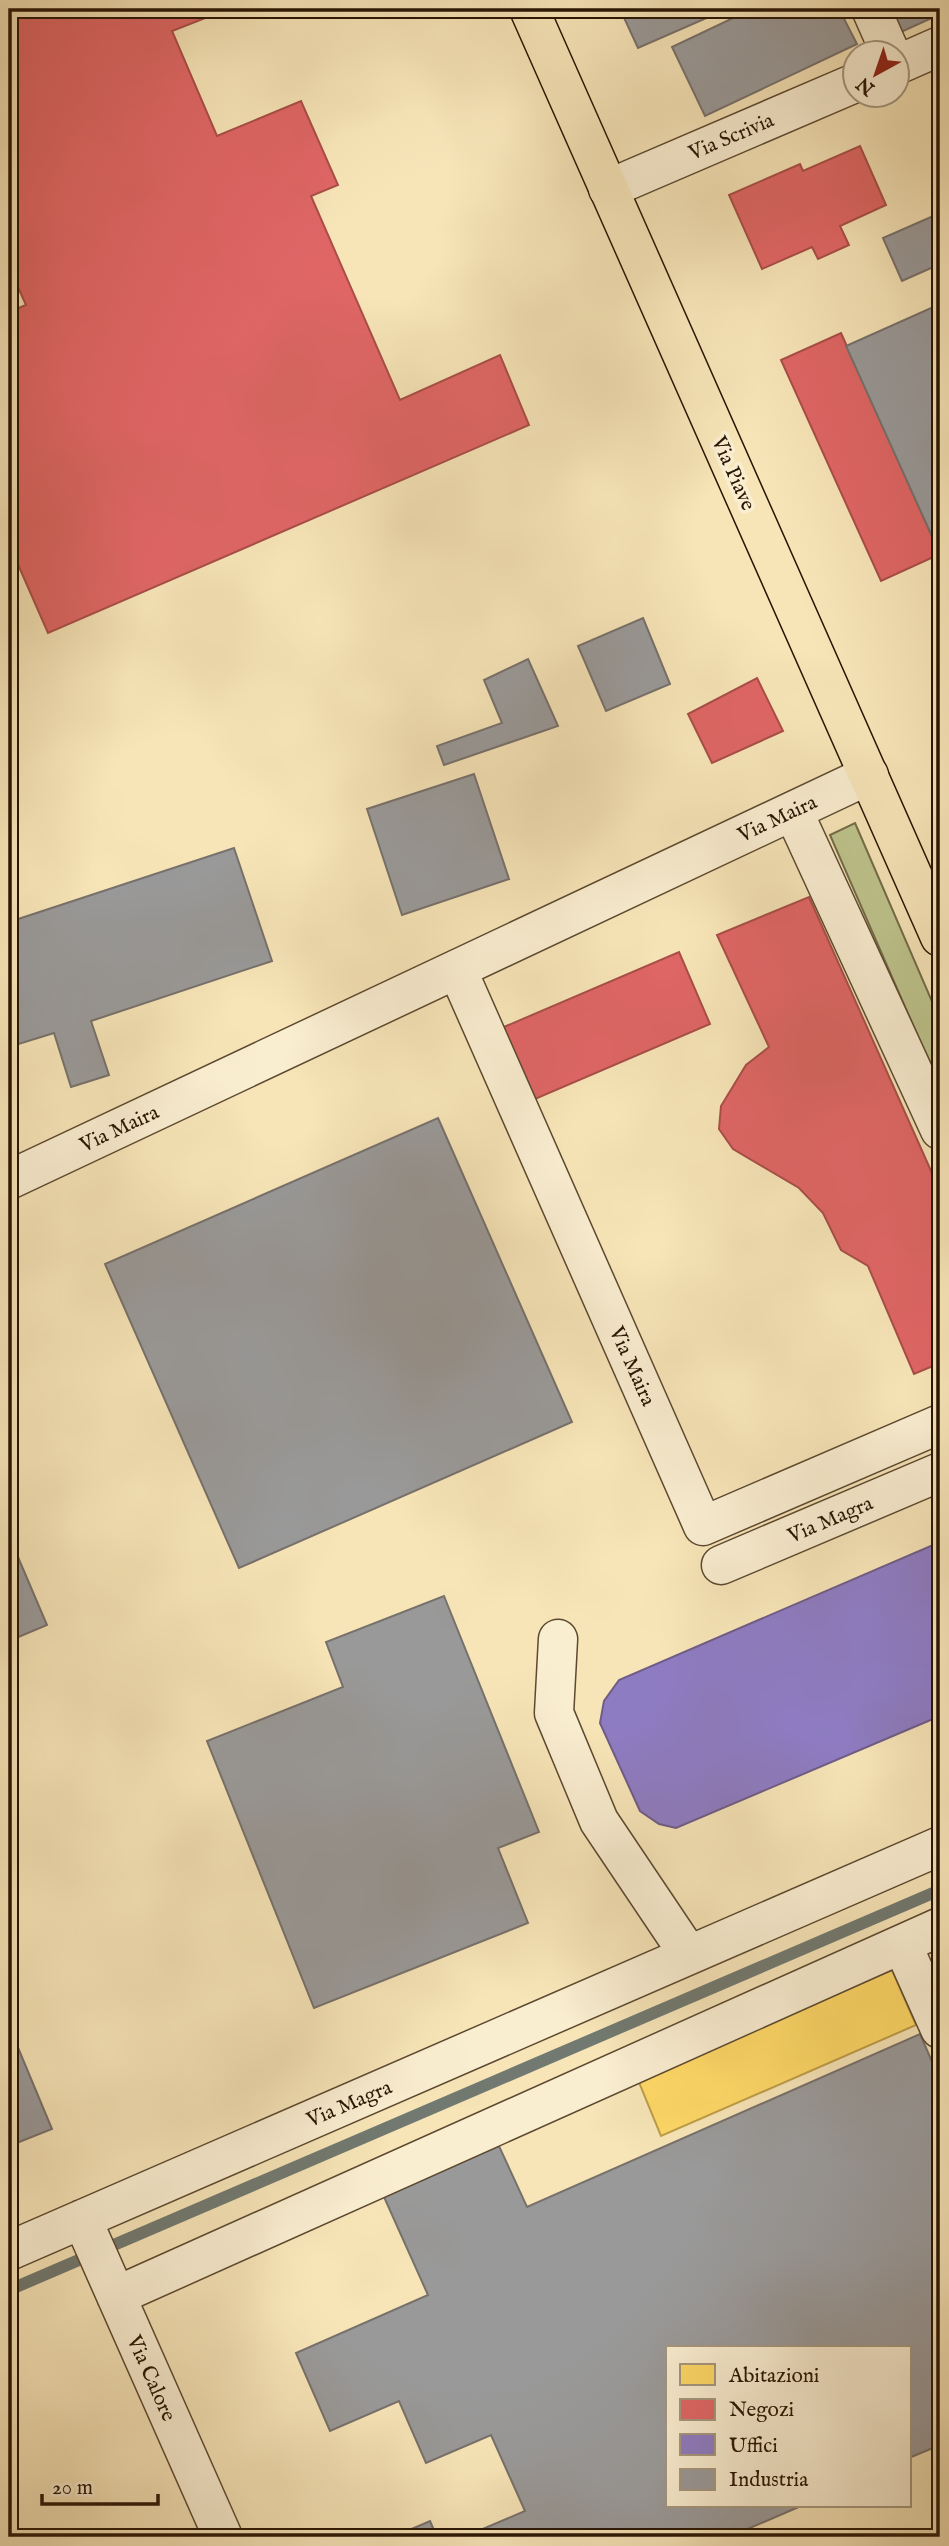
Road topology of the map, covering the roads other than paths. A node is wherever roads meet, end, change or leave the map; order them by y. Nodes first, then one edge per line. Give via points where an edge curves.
1 (529, 9) edge
2 (871, 9) edge
3 (884, 38) edge
4 (940, 46) edge
5 (911, 59) edge
6 (841, 89) edge
7 (608, 189) junction
8 (869, 775) junction
9 (793, 811) junction
10 (940, 937) edge
11 (457, 969) junction
12 (940, 1130) edge
13 (9, 1180) edge
14 (940, 1424) edge
15 (940, 1472) edge
16 (720, 1565) dead end
17 (558, 1639) dead end
18 (940, 1846) edge
19 (940, 1927) edge
20 (902, 1944) junction
21 (689, 1955) junction
22 (940, 2029) edge
23 (82, 2219) junction
24 (9, 2251) edge
25 (116, 2296) junction
26 (223, 2537) edge

1 - 7 main road, Via Piave
2 - 3 street
4 - 5 street
6 - 7 street, Via Scrivia
7 - 8 main road, Via Piave
8 - 9 street, Via Maira
8 - 10 main road, Via Piave
9 - 11 street, Via Maira
9 - 12 street
11 - 13 street, Via Maira
11 - 14 street, Via Maira via 704,1527
15 - 16 street, Via Magra
17 - 21 street via 554,1713 599,1821
18 - 21 street, Via Magra
19 - 20 street
20 - 22 street
20 - 25 street
21 - 23 street, Via Magra
23 - 24 street, Via Magra
23 - 25 street, Via Calore
25 - 26 street, Via Calore

